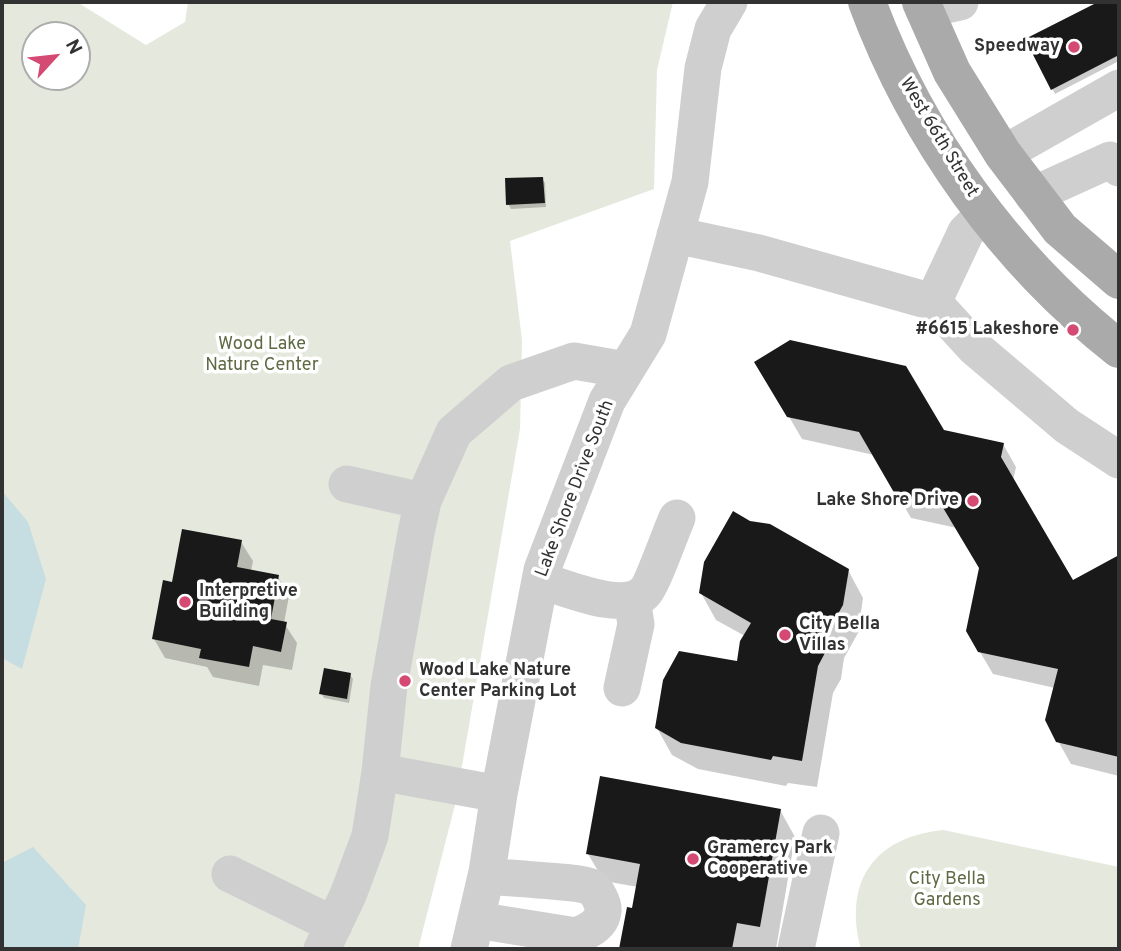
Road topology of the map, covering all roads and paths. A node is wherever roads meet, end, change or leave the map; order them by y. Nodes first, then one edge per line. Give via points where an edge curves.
1 (729, 2) edge
2 (867, 2) edge
3 (960, 2) edge
4 (922, 6) edge
5 (1119, 88) edge
6 (1003, 154) junction
7 (1119, 168) edge
8 (1033, 195) junction
9 (985, 213) junction
10 (675, 235) junction
11 (1119, 280) edge
12 (933, 302) junction
13 (1119, 349) edge
14 (626, 370) junction
15 (1119, 460) edge
16 (347, 484) dead end
17 (423, 501) junction
18 (677, 518) dead end
19 (540, 580) junction
20 (632, 600) junction
21 (622, 688) dead end
22 (380, 772) junction
23 (499, 794) junction
24 (821, 833) dead end
25 (230, 874) dead end
26 (486, 876) junction
27 (472, 934) edge
28 (328, 937) edge
29 (796, 949) edge

1 - 10 street, Lake Shore Drive South via 713,29 690,182
2 - 9 main road, West 66th Street via 916,110
3 - 4 street
4 - 6 main road via 952,72
5 - 6 street
6 - 8 main road
7 - 8 street via 1110,160
8 - 11 main road via 1060,229
9 - 12 street via 966,232
9 - 13 main road, West 66th Street via 1027,264
10 - 12 street via 759,253
10 - 14 street, Lake Shore Drive South via 648,334
12 - 15 street via 975,348 1067,426
14 - 17 street via 574,361 511,383 454,432
14 - 19 street, Lake Shore Drive South via 607,401
16 - 17 street
17 - 22 street via 389,686
18 - 20 street via 646,592
19 - 20 street via 614,601
19 - 23 street, Lake Shore Drive South
20 - 21 street via 636,624
22 - 23 street
22 - 28 street via 370,836
23 - 26 street, Lake Shore Drive South
24 - 29 street
25 - 28 street
26 - 27 street, Lake Shore Drive South
26 - 27 street via 582,883 600,898 603,911 590,931 576,936

